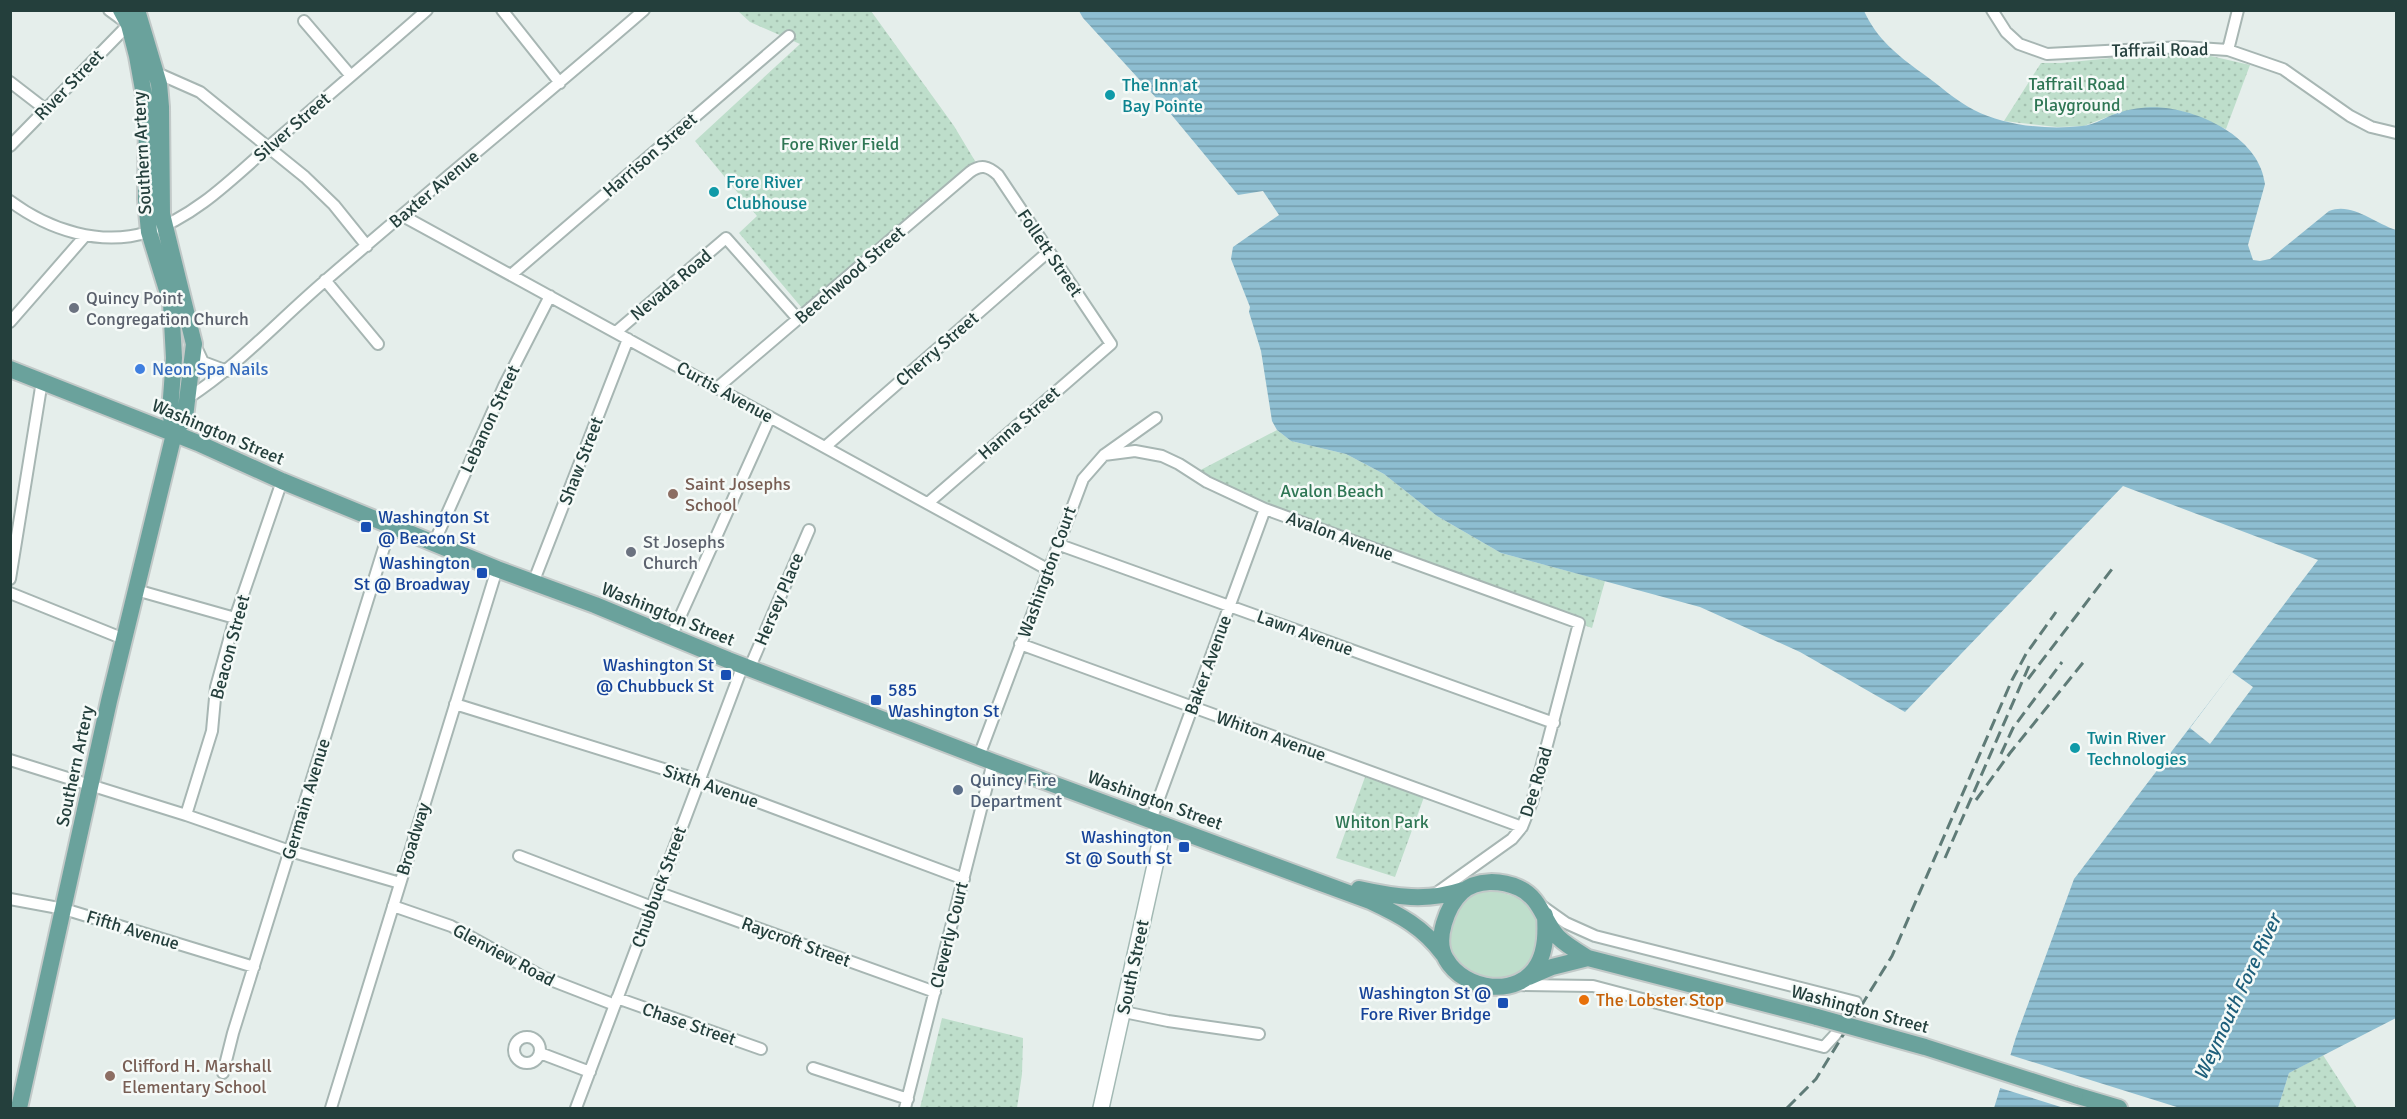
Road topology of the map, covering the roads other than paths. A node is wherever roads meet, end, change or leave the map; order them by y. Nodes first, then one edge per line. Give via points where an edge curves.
1 (109, 10) edge
2 (427, 10) edge
3 (502, 10) edge
4 (644, 10) edge
5 (1992, 10) edge
6 (2238, 10) edge
7 (133, 14) edge
8 (304, 21) dead end
9 (789, 36) dead end
10 (2228, 50) junction
11 (157, 73) junction
12 (351, 76) junction
13 (10, 82) edge
14 (560, 83) junction
15 (45, 110) junction
16 (2397, 133) edge
17 (10, 146) edge
18 (267, 148) junction
19 (985, 166) joint
20 (10, 201) edge
21 (403, 216) junction
22 (166, 224) junction
23 (149, 232) junction
24 (85, 236) junction
25 (367, 246) junction
26 (1048, 252) junction
27 (511, 275) junction
28 (325, 280) junction
29 (550, 296) junction
30 (798, 319) junction
31 (10, 322) edge
32 (616, 332) junction
33 (628, 339) junction
34 (194, 344) junction
35 (378, 344) dead end
36 (1111, 344) joint
37 (10, 369) edge
38 (227, 371) junction
39 (42, 381) junction
40 (717, 388) junction
41 (189, 398) junction
42 (770, 417) junction
43 (1156, 418) dead end
44 (174, 434) junction
45 (825, 447) junction
46 (1104, 455) junction
47 (282, 481) junction
48 (928, 503) junction
49 (1265, 509) junction
50 (391, 525) junction
51 (809, 530) dead end
52 (435, 543) junction
53 (1057, 544) junction
54 (497, 569) junction
55 (1047, 569) junction
56 (10, 579) edge
57 (533, 583) junction
58 (136, 590) junction
59 (10, 593) edge
60 (1230, 605) junction
61 (235, 618) junction
62 (1579, 623) joint
63 (671, 637) junction
64 (124, 639) junction
65 (1020, 644) junction
66 (746, 666) junction
67 (455, 705) junction
68 (1193, 708) junction
69 (1554, 723) junction
70 (986, 759) junction
71 (10, 760) edge
72 (699, 780) junction
73 (90, 785) junction
74 (186, 814) junction
75 (1158, 823) junction
76 (1522, 827) junction
77 (290, 851) junction
78 (519, 856) dead end
79 (964, 879) junction
80 (1317, 880) junction
81 (400, 883) junction
82 (1466, 889) junction
83 (657, 892) junction
84 (1429, 898) junction
85 (10, 899) edge
86 (393, 906) junction
87 (652, 907) junction
88 (64, 909) junction
89 (1541, 909) junction
90 (1443, 954) junction
91 (1588, 958) junction
92 (254, 967) junction
93 (1519, 982) junction
94 (935, 992) junction
95 (616, 1002) junction
96 (1124, 1012) junction
97 (1259, 1034) dead end
98 (761, 1049) dead end
99 (540, 1053) dead end
100 (813, 1068) dead end
101 (590, 1072) junction
102 (223, 1073) dead end
103 (907, 1104) edge
104 (20, 1108) edge
105 (331, 1108) edge
106 (576, 1108) edge
107 (1101, 1108) edge
108 (2119, 1108) edge

1 - 7 street
2 - 12 street, Silver Street
3 - 14 street
4 - 14 street, Baxter Avenue
5 - 10 street, Taffrail Road via 2019,44 2047,54 2183,47
6 - 10 street
7 - 11 main road, Southern Artery
7 - 15 street, River Street
7 - 23 main road, Southern Artery via 147,112
8 - 12 street
9 - 27 street, Harrison Street
10 - 16 street, Taffrail Road via 2283,69 2350,116 2371,127
11 - 18 street via 200,93
11 - 22 main road, Southern Artery via 161,107 160,197
12 - 18 street, Silver Street
13 - 15 street
14 - 21 street, Baxter Avenue
15 - 17 street, River Street
18 - 22 street, Silver Street via 196,208
18 - 25 street via 334,205
19 - 26 street, Follett Street via 998,175
19 - 30 street, Beechwood Street via 970,172
20 - 24 street, Silver Street via 53,225
21 - 25 street, Baxter Avenue
21 - 27 street, Curtis Avenue
22 - 23 street, Silver Street
22 - 34 main road, Southern Artery
23 - 24 street, Silver Street
23 - 44 main road, Southern Artery via 171,303 174,358 170,411
24 - 31 street
25 - 28 street, Baxter Avenue
26 - 36 street, Follett Street
26 - 45 street, Cherry Street
27 - 29 street, Curtis Avenue
28 - 35 street
28 - 38 street, Baxter Avenue
29 - 32 street, Curtis Avenue
29 - 52 street, Lebanon Street via 504,386
30 - 32 street, Nevada Road via 726,238
30 - 40 street, Beechwood Street
32 - 33 street, Curtis Avenue
33 - 40 street, Curtis Avenue
33 - 57 street, Shaw Street
34 - 38 street via 203,362
34 - 41 main road, Southern Artery
36 - 48 street, Hanna Street
37 - 39 main road, Washington Street
38 - 41 street, Baxter Avenue
39 - 44 main road, Washington Street
39 - 56 street
40 - 42 street, Curtis Avenue
41 - 44 main road, Southern Artery via 185,417
42 - 45 street, Curtis Avenue
42 - 63 street
43 - 46 street, Washington Court
44 - 47 main road, Washington Street
44 - 58 main road, Southern Artery
45 - 48 street, Curtis Avenue
46 - 49 street, Avalon Avenue via 1134,451 1162,456
46 - 53 street, Washington Court via 1083,479
47 - 50 main road, Washington Street
47 - 61 street, Beacon Street
48 - 55 street, Curtis Avenue
49 - 60 street, Baker Avenue
49 - 62 street, Avalon Avenue
50 - 52 main road, Washington Street
50 - 77 street, Germain Avenue
51 - 66 street, Hersey Place
52 - 54 main road, Washington Street
53 - 55 street, Washington Court
53 - 60 street, Lawn Avenue
54 - 57 main road, Washington Street
54 - 67 street, Broadway
55 - 65 street, Washington Court
57 - 63 main road, Washington Street
58 - 61 street
58 - 64 main road, Southern Artery
59 - 64 street
60 - 68 street, Baker Avenue
60 - 69 street, Lawn Avenue
61 - 74 street, Beacon Street via 216,687 212,731
62 - 69 street, Dee Road
63 - 66 main road, Washington Street
64 - 73 main road, Southern Artery
65 - 68 street, Whiton Avenue
65 - 70 street, Washington Court
66 - 70 main road, Washington Street
66 - 72 street, Chubbuck Street
67 - 72 street, Sixth Avenue
67 - 81 street, Broadway
68 - 75 street, Baker Avenue
68 - 76 street, Whiton Avenue
69 - 76 street, Dee Road
70 - 75 main road, Washington Street
70 - 79 street, Cleverly Court
71 - 73 street
72 - 79 street, Sixth Avenue
72 - 83 street, Chubbuck Street
73 - 74 street
73 - 88 main road, Southern Artery
74 - 77 street
75 - 80 main road, Washington Street
75 - 96 main road, South Street
76 - 84 street, Dee Road
77 - 81 street
77 - 92 street, Germain Avenue
78 - 87 street
79 - 94 street, Cleverly Court
80 - 84 main road, Washington Street via 1393,896
80 - 90 main road, Washington Street via 1412,922
81 - 86 street, Broadway
82 - 84 main road, Washington Street
82 - 89 main road via 1488,882 1504,883 1526,892
82 - 90 main road via 1447,914
83 - 87 street, Chubbuck Street
83 - 94 street, Raycroft Street
85 - 88 street, Fifth Avenue
86 - 95 street, Glenview Road via 450,926 543,977
86 - 105 street, Broadway
87 - 95 street, Chubbuck Street
88 - 92 street, Fifth Avenue
88 - 104 main road, Southern Artery
89 - 91 main road, Washington Street via 1559,938
89 - 93 main road via 1545,946 1537,966
89 - 93 street via 1595,936 1856,1002 1824,1047 1593,986
90 - 93 main road via 1453,968 1480,985 1500,987
91 - 93 main road, Washington Street via 1552,967
91 - 108 main road, Washington Street, bridge via 1925,1047
92 - 102 street, Germain Avenue
94 - 103 street, Cleverly Court
95 - 98 street, Chase Street
95 - 101 street, Chubbuck Street
96 - 97 street
96 - 107 main road, South Street
99 - 101 street
100 - 103 street
101 - 106 street, Chubbuck Street

